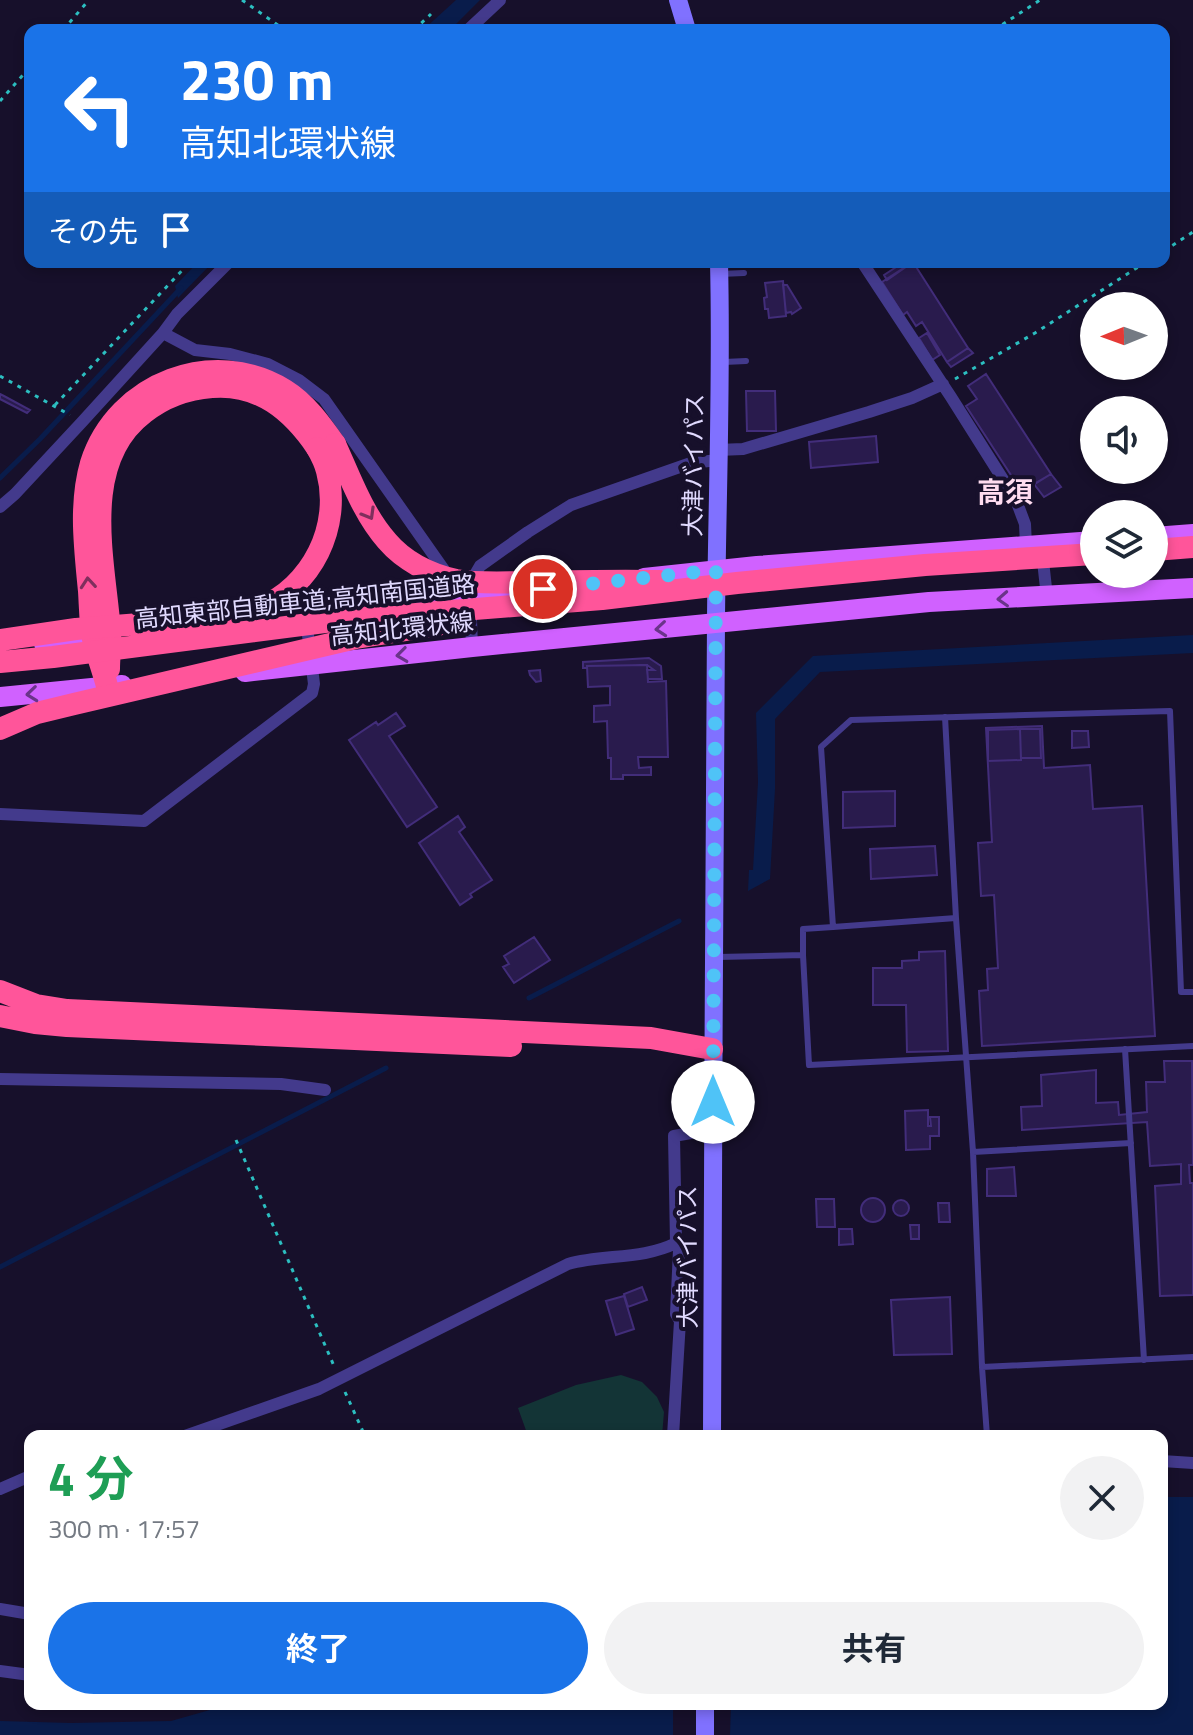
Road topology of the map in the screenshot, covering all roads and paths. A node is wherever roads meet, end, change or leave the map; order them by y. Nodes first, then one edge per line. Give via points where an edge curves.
1 (89, 0) edge
2 (242, 0) edge
3 (500, 0) edge
4 (678, 0) edge
5 (1040, 0) edge
6 (431, 14) dead end
7 (68, 24) edge
8 (276, 24) edge
9 (420, 24) edge
10 (474, 24) edge
11 (685, 24) edge
12 (1003, 24) edge
13 (24, 74) edge
14 (0, 101) edge
15 (1193, 232) edge
16 (1170, 247) edge
17 (184, 268) edge
18 (223, 268) edge
19 (719, 268) edge
20 (866, 268) edge
21 (1136, 268) edge
22 (744, 273) dead end
23 (163, 333) junction
24 (746, 361) dead end
25 (720, 363) junction
26 (0, 376) edge
27 (943, 384) junction
28 (55, 405) junction
29 (73, 417) dead end
30 (326, 446) junction
31 (718, 455) junction
32 (0, 507) edge
33 (1193, 534) edge
34 (1168, 536) edge
35 (1080, 542) edge
36 (1034, 546) junction
37 (1193, 547) edge
38 (1168, 549) edge
39 (1080, 555) edge
40 (716, 570) junction
41 (737, 583) junction
42 (1193, 588) edge
43 (1047, 597) junction
44 (461, 598) junction
45 (602, 599) junction
46 (306, 616) junction
47 (716, 623) junction
48 (102, 638) junction
49 (0, 640) edge
50 (472, 647) junction
51 (0, 648) edge
52 (0, 662) edge
53 (312, 665) junction
54 (107, 686) junction
55 (0, 697) edge
56 (945, 717) junction
57 (0, 729) edge
58 (0, 814) edge
59 (956, 918) junction
60 (833, 927) junction
61 (803, 955) junction
62 (713, 957) junction
63 (0, 991) edge
64 (1193, 992) edge
65 (0, 1016) edge
66 (1193, 1046) edge
67 (712, 1049) junction
68 (1125, 1049) junction
69 (967, 1057) junction
70 (0, 1079) edge
71 (325, 1090) dead end
72 (713, 1129) junction
73 (236, 1140) dead end
74 (1131, 1143) junction
75 (973, 1152) junction
76 (676, 1243) junction
77 (1193, 1357) edge
78 (1144, 1360) junction
79 (982, 1367) junction
80 (340, 1379) junction
81 (203, 1430) edge
82 (362, 1430) edge
83 (673, 1430) edge
84 (712, 1430) edge
85 (987, 1430) edge
86 (1168, 1461) edge
87 (1193, 1463) edge
88 (24, 1479) edge
89 (0, 1489) edge
90 (0, 1609) edge
91 (24, 1613) edge
92 (0, 1671) edge
93 (24, 1674) edge
94 (705, 1710) edge
95 (705, 1735) edge

1 - 7 path
2 - 8 path
3 - 10 street
4 - 11 main road
5 - 12 path
6 - 9 path
13 - 14 path
15 - 16 path
17 - 28 path
18 - 23 street
19 - 22 lane
19 - 25 main road, 大津バイパス
20 - 27 street
21 - 27 path
23 - 32 street
23 - 44 street via 195,350 268,364 324,399
24 - 25 lane
25 - 31 main road, 大津バイパス
26 - 28 path
27 - 31 street via 869,412
27 - 36 street via 1016,500
28 - 29 path
30 -> 41 highway, bridge via 386,540 436,574 498,582
30 - 48 highway via 266,397 241,390 193,389 170,396 133,421 109,462 102,500
30 - 49 highway, bridge via 327,532 309,569 279,599 239,615
31 - 40 main road, 大津バイパス
31 - 44 street via 571,505 480,566
33 - 34 main road
35 - 36 main road, 高知北環状線
36 - 40 main road, 高知北環状線
36 - 43 street
37 - 38 highway
39 - 41 highway, 高知東部自動車道;高知南国道路, bridge
40 - 44 main road, 高知北環状線
40 - 47 main road, 大津バイパス
41 - 45 highway, 高知東部自動車道;高知南国道路, bridge
42 - 43 main road, 高知北環状線
43 -> 47 main road, 高知北環状線 via 929,602
44 - 46 main road, 高知北環状線
44 - 50 street via 471,620
45 - 52 highway, 高知東部自動車道;高知南国道路, bridge via 348,619
45 - 57 highway, bridge via 356,638 37,713
46 - 48 main road, 高知北環状線
46 - 53 street
47 -> 50 main road, 高知北環状線
47 - 62 main road, 大津バイパス
48 - 51 main road, 高知北環状線
48 - 54 highway
50 -> 53 main road, 高知北環状線
53 - 54 main road, 高知北環状線
53 - 58 street via 312,693 144,821
54 -> 55 main road, 高知北環状線
56 - 59 lane
56 - 60 lane via 851,720 821,747
56 - 64 lane via 1170,711 1181,992
59 - 60 lane
59 - 69 lane
60 - 61 lane via 803,929
61 - 62 lane
61 - 69 lane via 809,1065
62 - 67 main road, 大津バイパス
63 - 67 highway via 67,1010 651,1038
65 - 67 highway via 67,1026 651,1053
66 - 68 lane
67 - 72 main road, 大津バイパス
68 - 69 lane
68 - 74 lane
69 - 75 lane
70 - 71 street via 281,1084
72 - 76 street via 674,1136
72 - 84 main road, 大津バイパス
73 - 80 path
74 - 75 lane
74 - 78 lane
75 - 79 lane
76 - 80 street via 651,1253 568,1264
76 - 83 street via 680,1321
77 - 78 lane
78 - 79 lane
79 - 85 lane
80 - 81 street
80 - 82 path
86 - 87 street
88 - 89 street
90 - 91 street
92 - 93 street
94 - 95 main road

